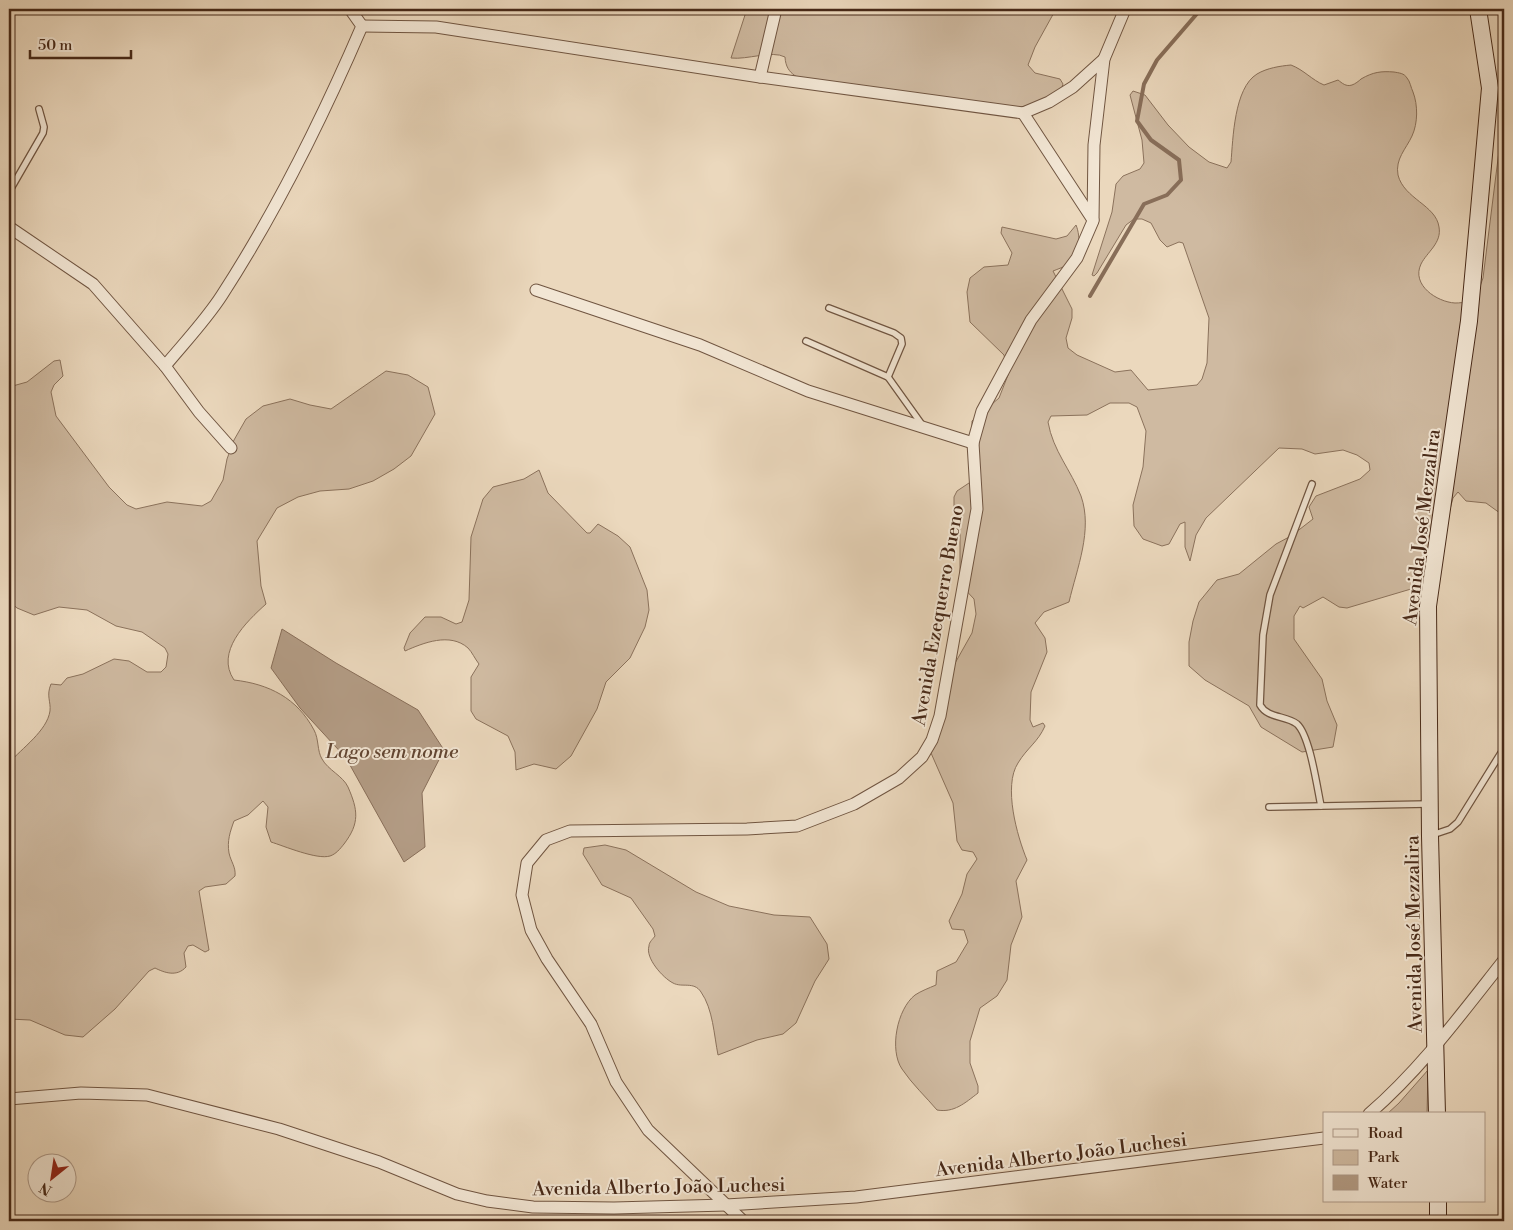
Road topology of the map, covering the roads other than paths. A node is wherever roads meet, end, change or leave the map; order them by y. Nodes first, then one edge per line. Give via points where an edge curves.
1 (350, 9) edge
2 (776, 9) edge
3 (1125, 9) edge
4 (1478, 9) edge
5 (362, 26) junction
6 (1104, 59) junction
7 (760, 77) junction
8 (39, 109) dead end
9 (1024, 113) junction
10 (9, 192) edge
11 (1093, 220) junction
12 (9, 227) edge
13 (536, 290) dead end
14 (829, 308) dead end
15 (806, 341) dead end
16 (165, 366) junction
17 (888, 377) junction
18 (925, 428) junction
19 (973, 443) junction
20 (231, 448) dead end
21 (1312, 484) dead end
22 (1504, 748) edge
23 (1430, 804) junction
24 (1321, 806) junction
25 (1269, 808) dead end
26 (1430, 836) junction
27 (1504, 960) edge
28 (1435, 1046) junction
29 (9, 1099) edge
30 (1372, 1112) edge
31 (1437, 1112) edge
32 (1323, 1138) edge
33 (1438, 1202) edge
34 (726, 1204) junction
35 (743, 1221) edge
36 (1438, 1221) edge

1 - 5 street
2 - 7 street
3 - 6 street, Avenida Ezequerro Bueno
4 - 23 main road, Avenida José Mezzalira via 1490,88 1469,321 1428,606
5 - 7 street via 436,27
5 - 16 street via 284,192 221,296
6 - 9 street via 1072,87
6 - 11 street, Avenida Ezequerro Bueno via 1094,145
7 - 9 street
8 - 10 lane via 43,134
9 - 11 street
11 - 19 street, Avenida Ezequerro Bueno via 1077,258 1031,320 1004,370 982,411
12 - 16 street via 94,284
13 - 18 street via 700,345 808,391
14 - 17 lane via 901,338 902,344
15 - 17 lane
16 - 20 street
17 - 18 lane
18 - 19 street
19 - 34 street, Avenida Ezequerro Bueno via 977,508 940,716 922,757 899,778 854,804 797,826 570,831 546,840 527,862 522,895 531,930 591,1024 616,1082 648,1130
21 - 24 lane via 1270,595 1263,635 1260,705 1269,714 1298,725 1303,732
22 - 26 lane via 1458,822 1450,829
23 - 24 lane
23 - 26 main road, Avenida José Mezzalira
24 - 25 lane
26 - 28 main road, Avenida José Mezzalira
27 - 28 street
28 - 30 street
28 - 31 main road, Avenida José Mezzalira
29 - 34 street, Avenida Alberto João Luchesi via 81,1093 147,1095 279,1129 379,1162 456,1194 488,1201 542,1207 614,1208
32 - 34 street, Avenida Alberto João Luchesi via 856,1197
33 - 36 main road
34 - 35 street, Avenida Ezequerro Bueno

